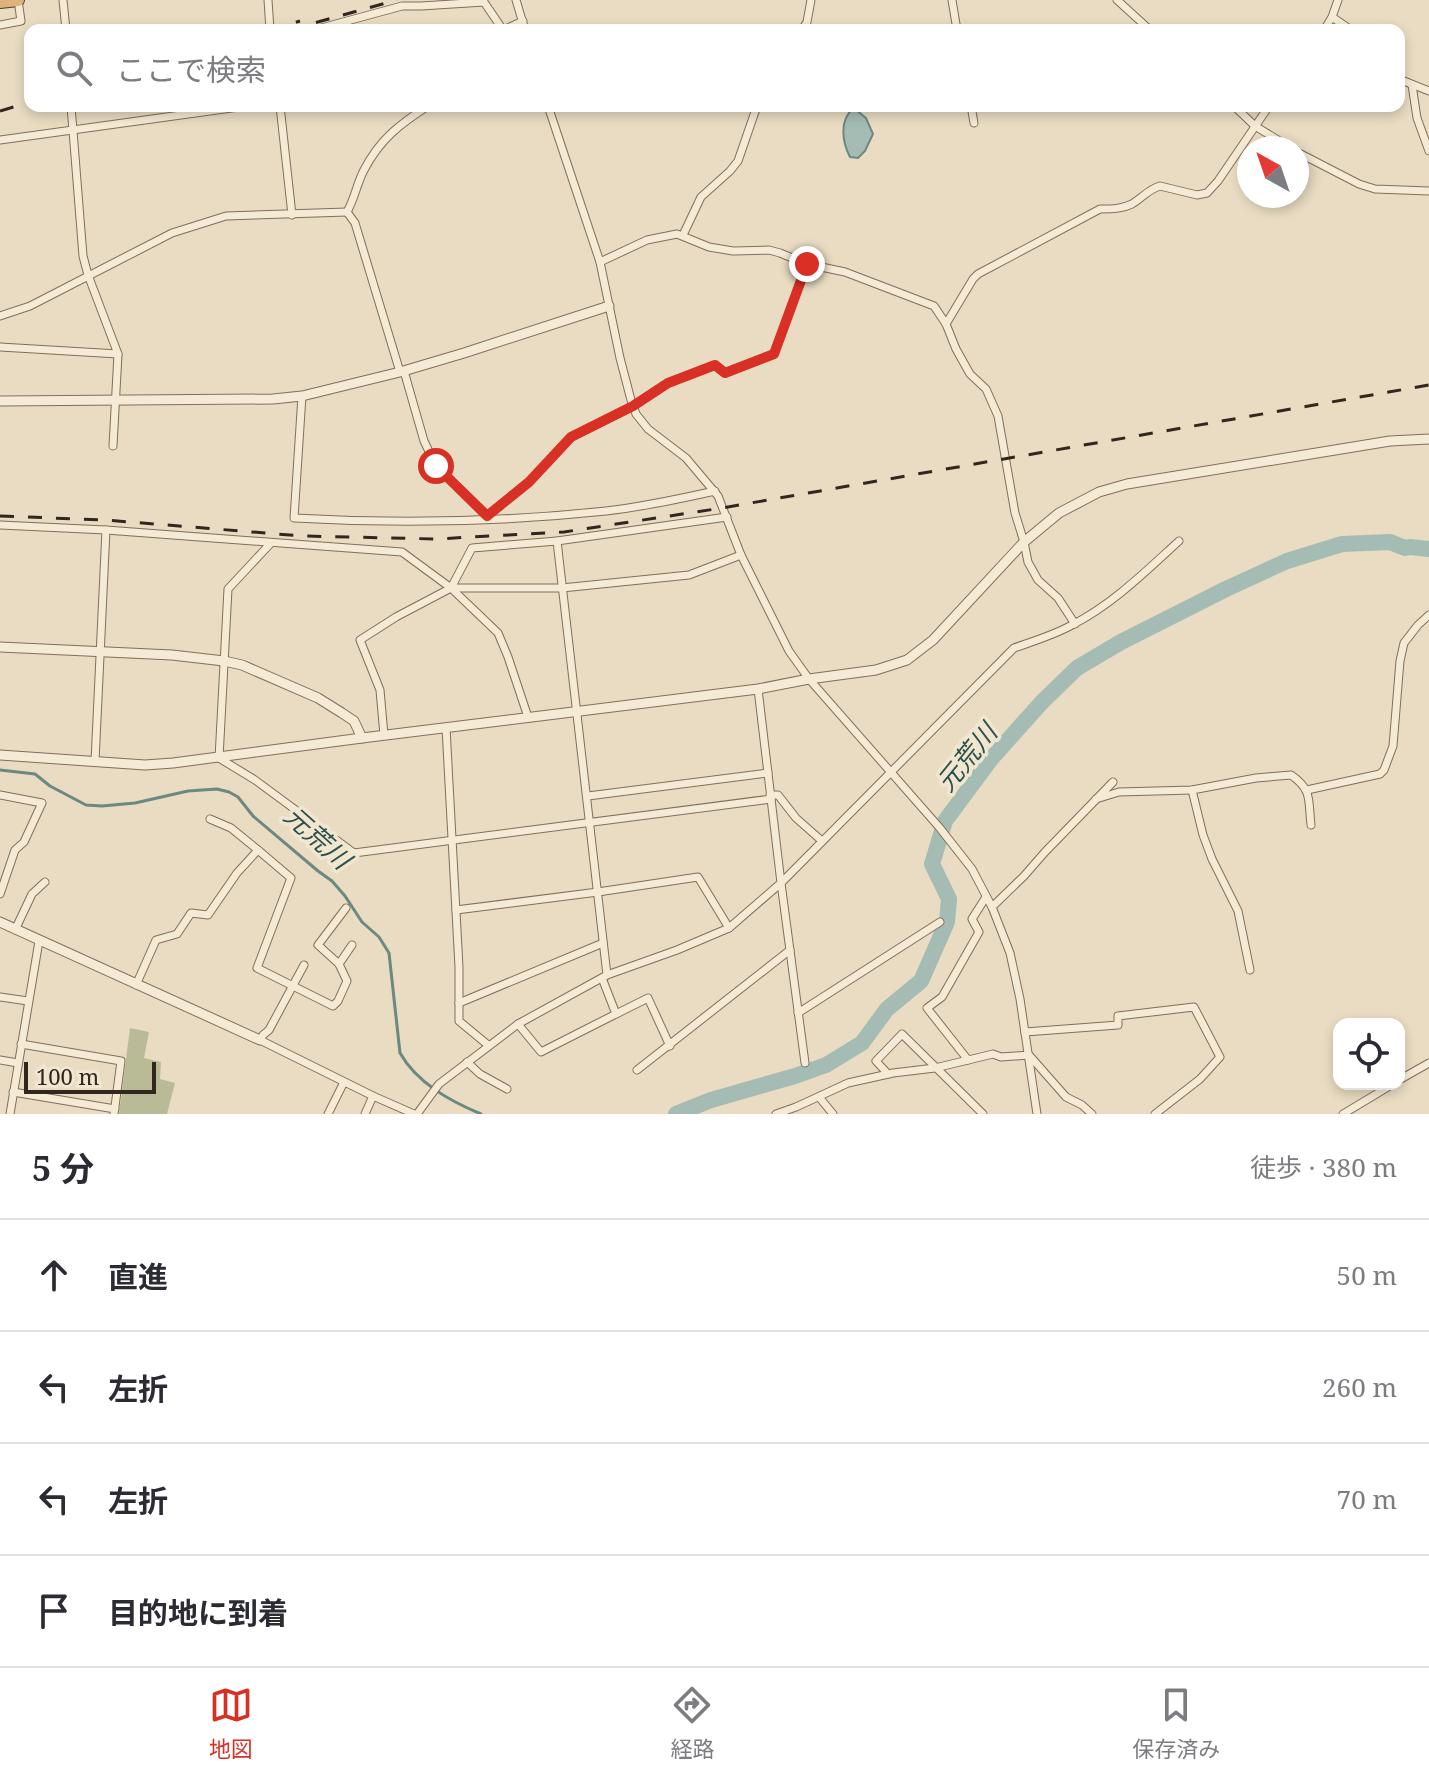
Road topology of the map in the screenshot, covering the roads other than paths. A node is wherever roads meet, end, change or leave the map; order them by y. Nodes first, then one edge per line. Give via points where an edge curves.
1 (18, 0) edge
2 (63, 0) edge
3 (268, 0) edge
4 (516, 0) edge
5 (811, 0) edge
6 (952, 0) edge
7 (1117, 0) edge
8 (1338, 0) edge
9 (0, 2) edge
10 (420, 3) edge
11 (1332, 17) junction
12 (523, 21) junction
13 (65, 24) edge
14 (270, 24) edge
15 (336, 24) edge
16 (499, 24) edge
17 (516, 24) edge
18 (524, 24) edge
19 (806, 24) edge
20 (956, 24) edge
21 (1143, 24) edge
22 (1328, 24) edge
23 (1342, 24) edge
24 (0, 25) edge
25 (1405, 82) edge
26 (1412, 85) junction
27 (1429, 91) edge
28 (72, 112) edge
29 (203, 112) edge
30 (281, 112) edge
31 (419, 112) edge
32 (550, 112) edge
33 (755, 112) edge
34 (972, 112) edge
35 (1240, 112) edge
36 (1265, 112) edge
37 (974, 123) dead end
38 (1255, 126) junction
39 (73, 130) junction
40 (1271, 136) edge
41 (0, 140) edge
42 (1429, 151) edge
43 (1309, 158) edge
44 (1429, 191) edge
45 (347, 212) junction
46 (292, 215) junction
47 (683, 235) junction
48 (600, 262) junction
49 (807, 264) junction
50 (88, 275) junction
51 (609, 306) junction
52 (0, 316) edge
53 (946, 324) junction
54 (0, 347) edge
55 (118, 354) junction
56 (402, 371) junction
57 (302, 396) junction
58 (116, 399) junction
59 (0, 401) edge
60 (633, 406) junction
61 (1429, 439) edge
62 (113, 446) dead end
63 (715, 491) junction
64 (727, 517) junction
65 (489, 518) junction
66 (0, 525) edge
67 (106, 530) junction
68 (557, 541) junction
69 (1179, 541) dead end
70 (1024, 542) junction
71 (270, 544) junction
72 (741, 555) junction
73 (451, 588) junction
74 (562, 588) junction
75 (1429, 615) edge
76 (1075, 624) junction
77 (0, 647) edge
78 (100, 652) junction
79 (224, 661) junction
80 (809, 679) junction
81 (758, 689) junction
82 (578, 711) junction
83 (528, 717) junction
84 (446, 728) junction
85 (384, 735) junction
86 (362, 738) junction
87 (0, 755) edge
88 (219, 758) junction
89 (95, 761) junction
90 (768, 773) junction
91 (890, 773) junction
92 (1113, 782) dead end
93 (1192, 790) junction
94 (1307, 790) junction
95 (0, 795) edge
96 (588, 796) junction
97 (770, 797) junction
98 (1096, 799) junction
99 (210, 819) dead end
100 (590, 822) junction
101 (1311, 825) dead end
102 (452, 841) junction
103 (822, 841) junction
104 (258, 850) junction
105 (45, 882) dead end
106 (781, 883) junction
107 (598, 892) junction
108 (0, 894) edge
109 (986, 897) junction
110 (992, 907) junction
111 (346, 908) dead end
112 (456, 910) junction
113 (0, 922) edge
114 (940, 922) dead end
115 (729, 928) junction
116 (15, 930) junction
117 (39, 941) junction
118 (603, 943) junction
119 (352, 945) dead end
120 (790, 950) junction
121 (339, 964) junction
122 (304, 965) dead end
123 (1250, 970) dead end
124 (605, 976) junction
125 (136, 985) junction
126 (292, 985) junction
127 (0, 997) edge
128 (28, 1001) junction
129 (459, 1003) junction
130 (798, 1013) junction
131 (616, 1014) junction
132 (518, 1024) junction
133 (1025, 1032) junction
134 (260, 1040) junction
135 (21, 1044) junction
136 (488, 1045) junction
137 (670, 1046) junction
138 (1029, 1055) junction
139 (0, 1060) edge
140 (968, 1060) junction
141 (467, 1062) junction
142 (18, 1063) junction
143 (805, 1063) dead end
144 (1429, 1063) edge
145 (935, 1068) junction
146 (637, 1070) dead end
147 (888, 1074) junction
148 (1405, 1077) edge
149 (344, 1082) junction
150 (507, 1089) dead end
151 (1383, 1090) edge
152 (13, 1092) junction
153 (373, 1096) junction
154 (819, 1097) junction
155 (114, 1111) edge
156 (1164, 1112) edge
157 (10, 1114) edge
158 (328, 1114) edge
159 (365, 1114) edge
160 (416, 1114) edge
161 (776, 1114) edge
162 (833, 1114) edge
163 (983, 1114) edge
164 (1037, 1114) edge
165 (1092, 1114) edge
166 (1155, 1114) edge
167 (1343, 1114) edge

1 - 9 highway
1 - 24 street via 21,21
2 - 13 street
3 - 14 street
4 - 12 street
5 - 19 street
6 - 20 street
7 - 21 street
8 - 11 street
10 - 15 street
10 - 16 street via 484,2
11 - 22 street
11 - 23 street
12 - 17 street
12 - 18 street
25 - 26 street
26 - 27 street
26 - 42 street
28 - 39 street
29 - 39 street
30 - 46 street
31 - 45 street via 388,134 365,168
32 - 48 street
33 - 47 street via 738,161 701,197
34 - 37 street
35 - 38 street
36 - 38 street
38 - 40 street
38 - 53 street via 1207,193 1160,186 1130,206 1100,209 978,274
39 - 41 street
39 - 50 street
43 - 44 street via 1375,189
45 - 46 street
45 - 56 street
46 - 50 street via 226,216 172,233
47 - 48 street via 647,240
47 - 49 street via 709,247 769,250
48 - 51 street
49 - 53 street via 923,301 934,306
49 - 60 street via 774,354 725,373 715,365 668,383
50 - 52 street
50 - 55 street
51 - 56 street
51 - 60 street
53 - 70 street via 998,416
54 - 55 street
55 - 58 street
56 - 57 street
56 - 65 street via 436,466
57 - 58 street
57 - 65 street via 294,518
58 - 59 street
58 - 62 street
60 - 63 street via 648,429 686,458
60 - 65 street via 571,437
61 - 70 street via 1127,484 1082,500
63 - 64 street
63 - 65 street via 607,511
64 - 68 street
64 - 72 street
66 - 67 street
67 - 71 street
67 - 78 street
68 - 73 street via 472,548
68 - 74 street
69 - 76 street via 1128,587
70 - 76 street via 1038,580
70 - 80 street via 933,640 907,660
71 - 73 street via 402,552
71 - 79 street via 228,589
72 - 74 street via 689,575
72 - 80 street via 789,651
73 - 74 street
73 - 83 street via 498,633
73 - 85 street via 360,640 380,690
74 - 82 street
75 - 94 street via 1404,643 1393,746 1384,770
76 - 91 street via 1014,648
77 - 78 street
78 - 79 street
78 - 89 street
79 - 86 street via 318,698 354,721
79 - 88 street
80 - 81 street
80 - 91 street
81 - 82 street
81 - 90 street
82 - 83 street
82 - 96 street
83 - 84 street
84 - 85 street
84 - 102 street
85 - 86 street
86 - 88 street
87 - 89 street
88 - 89 street via 145,765
88 - 102 street via 354,853
90 - 96 street
90 - 97 street
91 - 103 street
91 - 109 street via 972,869
92 - 98 street
93 - 94 street via 1291,775
93 - 98 street via 1119,792
93 - 123 street via 1212,859 1238,911
94 - 101 street
95 - 108 street via 42,803 15,850
96 - 100 street
97 - 100 street
97 - 103 street via 778,795
97 - 106 street
98 - 110 street
99 - 104 street
100 - 102 street
100 - 107 street
102 - 112 street
103 - 106 street
104 - 125 street via 208,915 191,913 177,934 156,940
104 - 126 street via 291,878 257,968
105 - 116 street via 32,894
106 - 115 street
106 - 120 street
107 - 112 street
107 - 115 street via 698,877
107 - 118 street
109 - 110 street
109 - 140 street via 972,919 979,932 942,997 927,1008
110 - 133 street via 1010,953
111 - 121 street via 318,945
112 - 129 street
113 - 116 street
114 - 130 street
115 - 124 street
116 - 117 street
117 - 125 street
117 - 128 street
118 - 124 street
118 - 129 street
119 - 121 street
120 - 130 street
120 - 137 street
121 - 126 street via 347,981 333,1006
122 - 126 street
124 - 131 street
124 - 132 street
125 - 134 street
126 - 134 street
127 - 128 street
128 - 135 street
129 - 136 street via 459,1021
130 - 143 street
131 - 132 street via 541,1052
131 - 137 street via 648,998
132 - 136 street
133 - 138 street
133 - 156 street via 1118,1025 1118,1016 1194,1007 1220,1057
134 - 149 street
135 - 142 street
135 - 155 street via 121,1061
136 - 141 street
137 - 146 street
138 - 140 street
138 - 164 street
138 - 165 street via 1066,1097
139 - 142 street
140 - 145 street
141 - 150 street
141 - 160 street via 436,1087
142 - 152 street
144 - 148 street
145 - 147 street
145 - 147 street via 902,1034 876,1061
145 - 163 street
147 - 154 street via 848,1083
149 - 153 street
149 - 158 street
151 - 167 street
152 - 155 street
152 - 157 street
153 - 159 street
153 - 160 street
154 - 161 street
154 - 162 street
156 - 166 street

